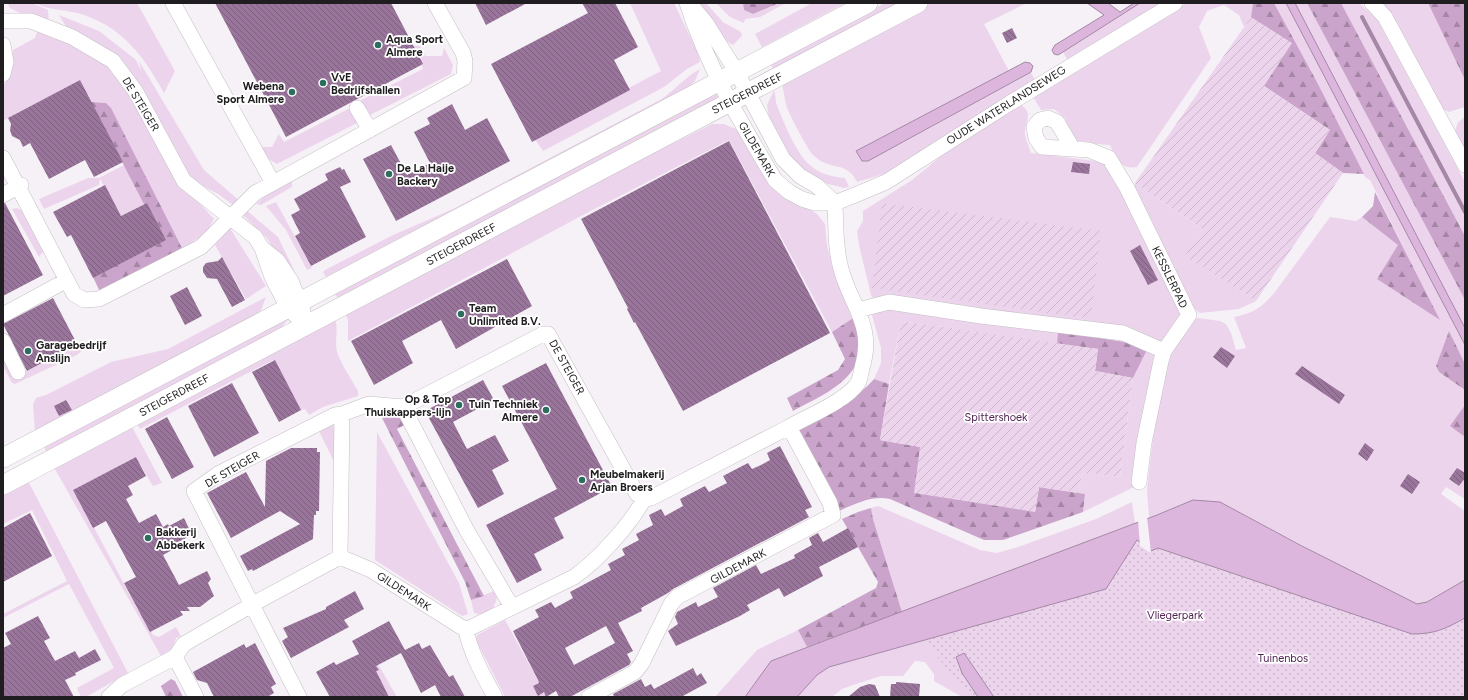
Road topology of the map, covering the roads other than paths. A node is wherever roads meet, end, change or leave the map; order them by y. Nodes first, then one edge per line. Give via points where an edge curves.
1 (173, 3) edge
2 (435, 3) edge
3 (688, 3) edge
4 (868, 3) edge
5 (918, 3) edge
6 (1175, 3) edge
7 (1372, 3) edge
8 (3, 21) edge
9 (3, 45) edge
10 (736, 71) junction
11 (3, 74) edge
12 (718, 80) junction
13 (748, 93) junction
14 (730, 101) junction
15 (357, 108) dead end
16 (370, 130) junction
17 (1073, 149) dead end
18 (3, 158) edge
19 (1465, 165) edge
20 (273, 183) junction
21 (20, 186) junction
22 (3, 194) edge
23 (835, 203) junction
24 (231, 217) junction
25 (67, 280) junction
26 (294, 306) junction
27 (858, 310) junction
28 (3, 315) edge
29 (306, 326) junction
30 (3, 341) edge
31 (1164, 351) junction
32 (18, 372) dead end
33 (403, 407) junction
34 (342, 414) junction
35 (789, 427) junction
36 (3, 458) edge
37 (1139, 482) dead end
38 (7, 483) edge
39 (644, 499) junction
40 (340, 556) junction
41 (251, 605) junction
42 (512, 607) junction
43 (466, 630) junction
44 (176, 657) junction
45 (109, 697) edge
46 (196, 697) edge
47 (299, 697) edge
48 (495, 697) edge
49 (589, 697) edge

1 - 20 street
2 - 16 street via 463,53 464,78
3 - 10 street, GILDEMARK via 706,23
3 - 12 street, GILDEMARK via 696,30
4 - 10 main road
5 - 13 main road, STEIGERDREEF
6 - 23 street, OUDE WATERLANDSEWEG via 1010,102 886,182
7 - 19 street via 1384,17
8 - 24 street, DE STEIGER via 31,21 72,37 113,62 136,92 184,181
9 - 11 street via 6,62
10 - 12 main road
10 - 13 street, GILDEMARK
12 - 14 street, GILDEMARK
12 - 26 main road
13 - 14 main road, STEIGERDREEF
13 - 23 street, GILDEMARK via 783,159
14 - 23 street, GILDEMARK via 775,180 802,199
14 - 29 main road, STEIGERDREEF
15 - 16 street
16 - 20 street
17 - 31 street, KESSLERPAD via 1089,150 1109,158 1127,188 1189,315
18 - 21 street
20 - 24 street via 255,193
21 - 22 street
21 - 25 street
23 - 27 street via 837,249 842,271
24 - 25 street via 201,247 99,299 84,300 74,294
24 - 26 street, DE STEIGER via 277,260 291,281
25 - 28 street
26 - 29 street, DE STEIGER
26 - 36 main road
27 - 31 street via 889,302 1115,332
27 - 35 street via 865,330 867,352 858,382 842,397
29 - 38 main road, STEIGERDREEF
30 - 32 street
31 - 37 street, KESSLERPAD via 1144,443
33 - 34 street, DE STEIGER via 369,404
33 - 39 street, DE STEIGER via 513,349 548,334 637,494
33 - 42 street via 466,529
34 - 40 street
34 - 41 street, DE STEIGER via 335,414 224,471 194,491
35 - 39 street via 651,498
35 - 49 street, GILDEMARK via 830,503 833,515 677,597 670,604 642,663 635,672
39 - 42 street via 633,517 586,569
40 - 41 street
40 - 43 street, GILDEMARK via 371,570
41 - 44 street via 184,644
41 - 47 street
42 - 43 street
43 - 48 street via 478,666
44 - 45 street via 122,685
44 - 46 street

